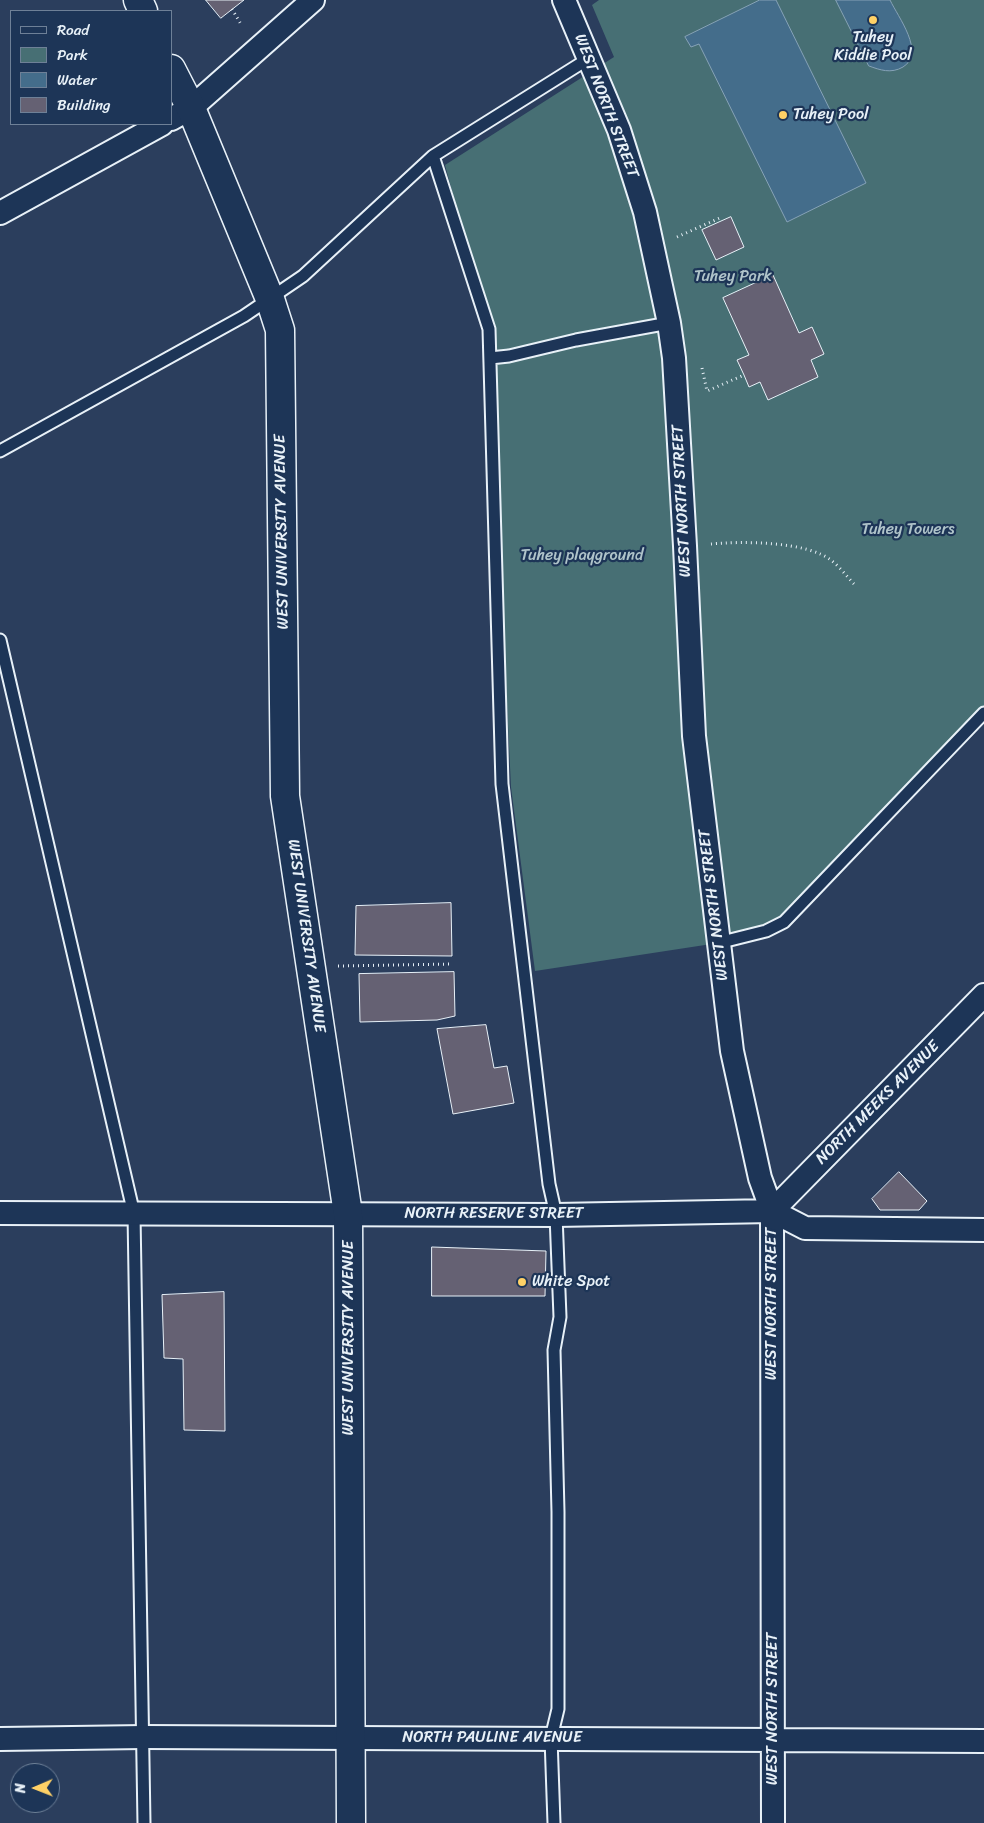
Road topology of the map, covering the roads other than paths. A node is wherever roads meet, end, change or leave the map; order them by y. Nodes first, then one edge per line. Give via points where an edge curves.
1 (313, 0) edge
2 (564, 0) edge
3 (588, 59) junction
4 (172, 74) edge
5 (181, 114) edge
6 (160, 125) edge
7 (433, 156) junction
8 (0, 213) edge
9 (270, 299) junction
10 (669, 323) junction
11 (490, 358) junction
12 (0, 451) edge
13 (0, 640) edge
14 (984, 713) edge
15 (718, 943) junction
16 (984, 995) edge
17 (772, 1212) junction
18 (0, 1213) edge
19 (134, 1214) junction
20 (348, 1214) junction
21 (556, 1215) junction
22 (984, 1230) edge
23 (144, 1737) junction
24 (351, 1738) junction
25 (551, 1738) junction
26 (0, 1739) edge
27 (773, 1739) junction
28 (984, 1741) edge
29 (144, 1823) edge
30 (351, 1823) edge
31 (554, 1823) edge
32 (773, 1823) edge

1 - 5 street
2 - 3 street, WEST NORTH STREET
3 - 7 lane
3 - 10 street, WEST NORTH STREET via 619,130 645,212
4 - 5 street, WEST UNIVERSITY AVENUE
5 - 9 street, WEST UNIVERSITY AVENUE
6 - 8 street
7 - 9 lane via 303,276
7 - 11 lane via 489,329
9 - 12 lane
9 - 20 street, WEST UNIVERSITY AVENUE via 280,330 285,796
10 - 11 lane
10 - 15 street, WEST NORTH STREET via 686,546 694,736
11 - 21 lane via 502,784
13 - 19 lane
14 - 15 lane via 784,922 766,931
15 - 17 street, WEST NORTH STREET via 732,1051 760,1178
16 - 17 street, NORTH MEEKS AVENUE
17 - 21 street, NORTH RESERVE STREET
17 - 22 street, NORTH RESERVE STREET via 805,1228
17 - 27 street, WEST NORTH STREET
18 - 19 street, NORTH RESERVE STREET
19 - 20 street, NORTH RESERVE STREET
19 - 23 lane
20 - 21 street, NORTH RESERVE STREET
20 - 24 street, WEST UNIVERSITY AVENUE
21 - 25 lane via 560,1317 554,1350 558,1708
23 - 24 street, NORTH PAULINE AVENUE
23 - 26 street, NORTH PAULINE AVENUE
23 - 29 lane
24 - 25 street, NORTH PAULINE AVENUE
24 - 30 street, WEST UNIVERSITY AVENUE
25 - 27 street, NORTH PAULINE AVENUE
25 - 31 lane
27 - 28 street, NORTH PAULINE AVENUE
27 - 32 street, WEST NORTH STREET

